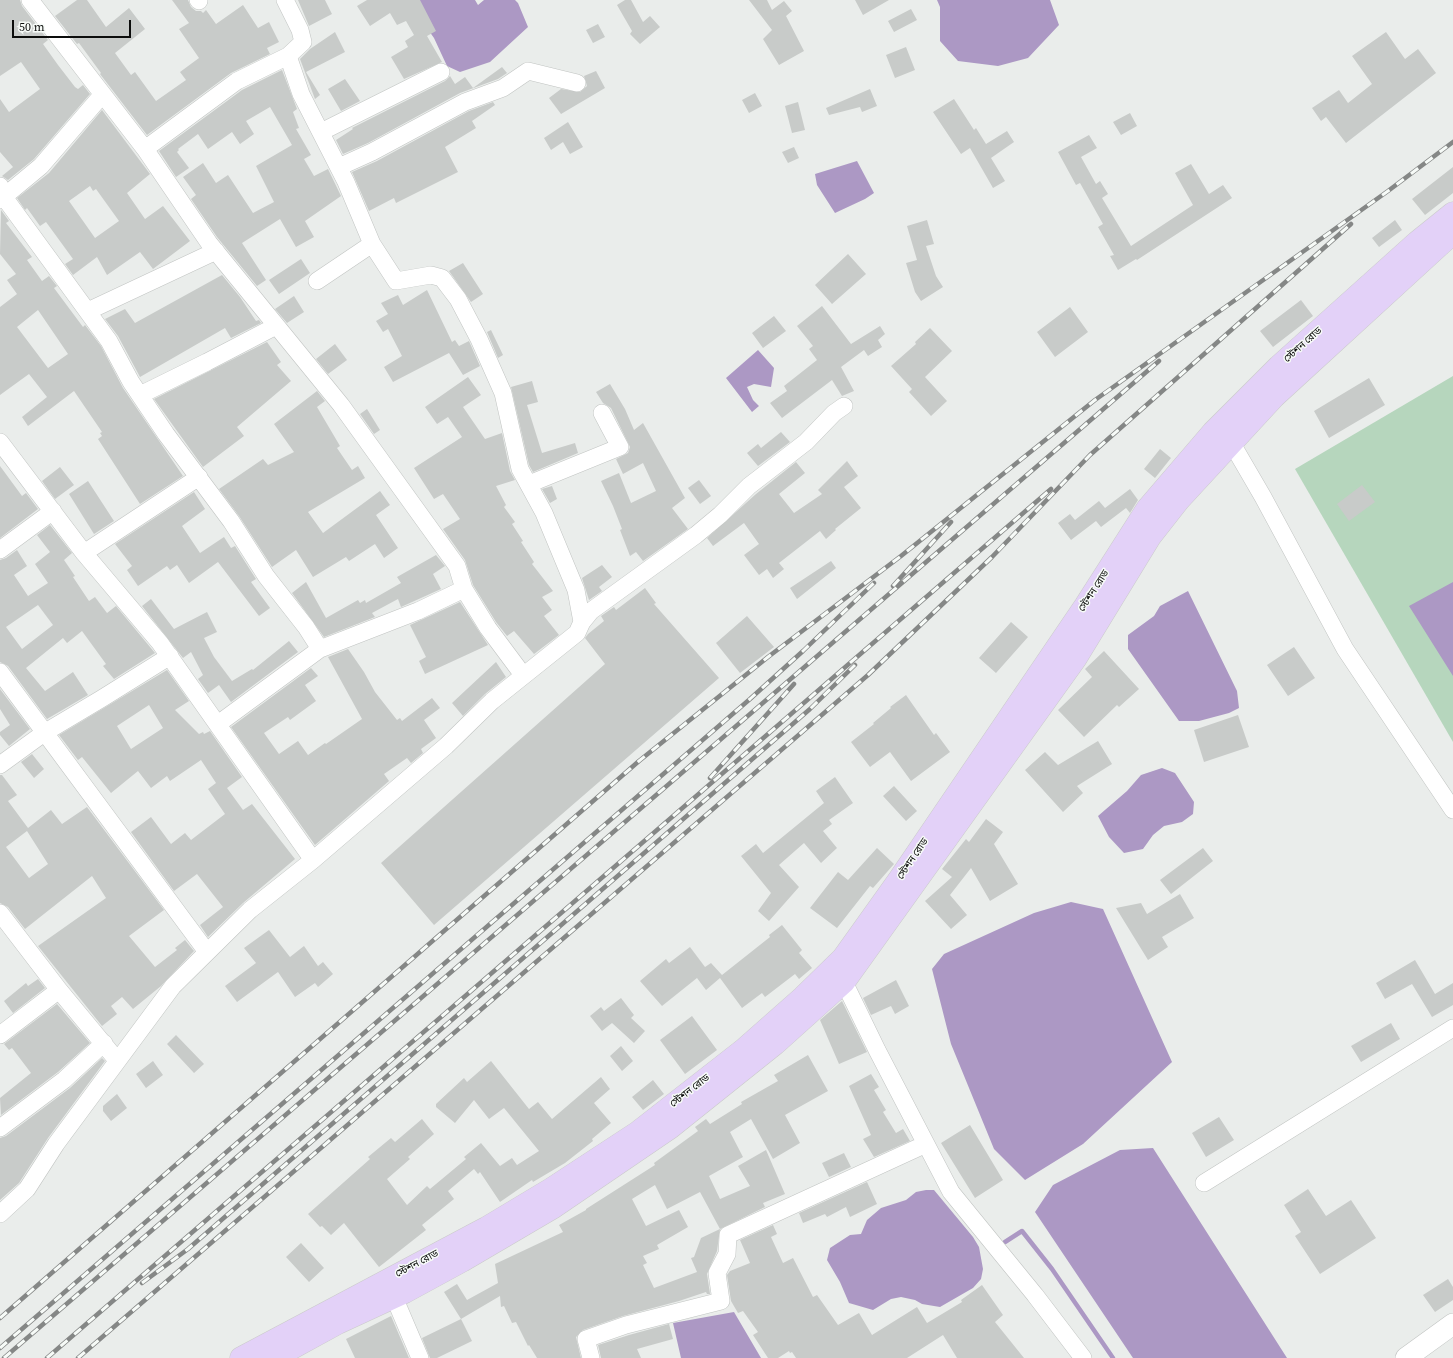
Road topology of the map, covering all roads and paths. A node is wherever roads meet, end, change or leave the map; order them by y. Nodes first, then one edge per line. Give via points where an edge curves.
1 (30, 0) edge
2 (285, 0) edge
3 (288, 56) junction
4 (441, 72) dead end
5 (577, 83) dead end
6 (102, 95) junction
7 (321, 132) junction
8 (145, 149) junction
9 (339, 167) junction
10 (1, 194) edge
11 (1453, 214) edge
12 (1453, 233) edge
13 (372, 244) junction
14 (216, 251) junction
15 (317, 281) dead end
16 (88, 311) junction
17 (276, 326) junction
18 (140, 395) junction
19 (844, 406) dead end
20 (602, 413) dead end
21 (0, 442) edge
22 (1231, 442) junction
23 (199, 477) junction
24 (528, 484) junction
25 (53, 511) junction
26 (0, 550) edge
27 (84, 553) junction
28 (464, 589) junction
29 (582, 622) junction
30 (320, 649) junction
31 (170, 656) junction
32 (0, 672) edge
33 (523, 675) junction
34 (218, 724) junction
35 (44, 732) junction
36 (0, 765) edge
37 (1453, 810) edge
38 (313, 860) junction
39 (0, 913) edge
40 (206, 952) junction
41 (844, 982) junction
42 (59, 990) junction
43 (1453, 1028) edge
44 (0, 1034) edge
45 (104, 1043) junction
46 (116, 1059) junction
47 (0, 1128) edge
48 (926, 1144) junction
49 (1204, 1183) dead end
50 (0, 1214) edge
51 (394, 1297) junction
52 (1453, 1324) edge
53 (241, 1358) edge
54 (274, 1358) edge
55 (420, 1358) edge
56 (592, 1358) edge
57 (1083, 1358) edge
58 (1406, 1358) edge

1 - 6 street
2 - 3 street via 303,42
3 - 7 street via 301,94
3 - 8 street via 236,82
4 - 7 street
5 - 9 street via 528,71 503,88 465,102
6 - 8 street
6 - 10 street via 42,166
7 - 9 street
8 - 14 street
9 - 13 street
10 - 16 street
11 - 53 main road, স্টেশন রোড via 1417,242 1279,366 1213,432 1147,510 1085,606 843,958 803,997 743,1050 638,1132 551,1189 486,1228
12 - 22 main road, স্টেশন রোড via 1274,397
13 - 15 street
13 - 24 street via 396,281 415,276 436,276 442,278 458,299 503,393 520,469
14 - 16 street
14 - 17 street
16 - 18 street via 109,341
17 - 18 street
17 - 28 street via 340,404 457,566
18 - 23 street
19 - 29 street via 806,442 749,486 696,535 591,611
20 - 24 street via 620,446
21 - 25 street
22 - 37 street via 1345,649
22 - 41 main road, স্টেশন রোড via 1150,537 1076,658
23 - 27 street
23 - 30 street via 266,576
24 - 29 street via 544,513 576,590
25 - 26 street
25 - 27 street
27 - 31 street
28 - 30 street via 418,612
28 - 33 street via 488,628
29 - 33 street via 577,632
30 - 34 street
31 - 34 street
31 - 35 street via 101,700
32 - 35 street
33 - 38 street via 446,746
34 - 38 street
35 - 36 street
35 - 40 street
38 - 40 street via 250,910
39 - 42 street
40 - 46 street via 173,986
41 - 48 street
41 - 51 main road, স্টেশন রোড via 775,1044 670,1128 554,1207
42 - 44 street
42 - 45 street
43 - 49 street
45 - 46 street
45 - 47 street via 64,1080
46 - 50 street via 27,1189
48 - 56 street via 728,1235 727,1254 717,1273 721,1301 586,1338
48 - 57 street via 951,1192
51 - 54 main road, স্টেশন রোড via 338,1323
51 - 55 street
52 - 58 street

